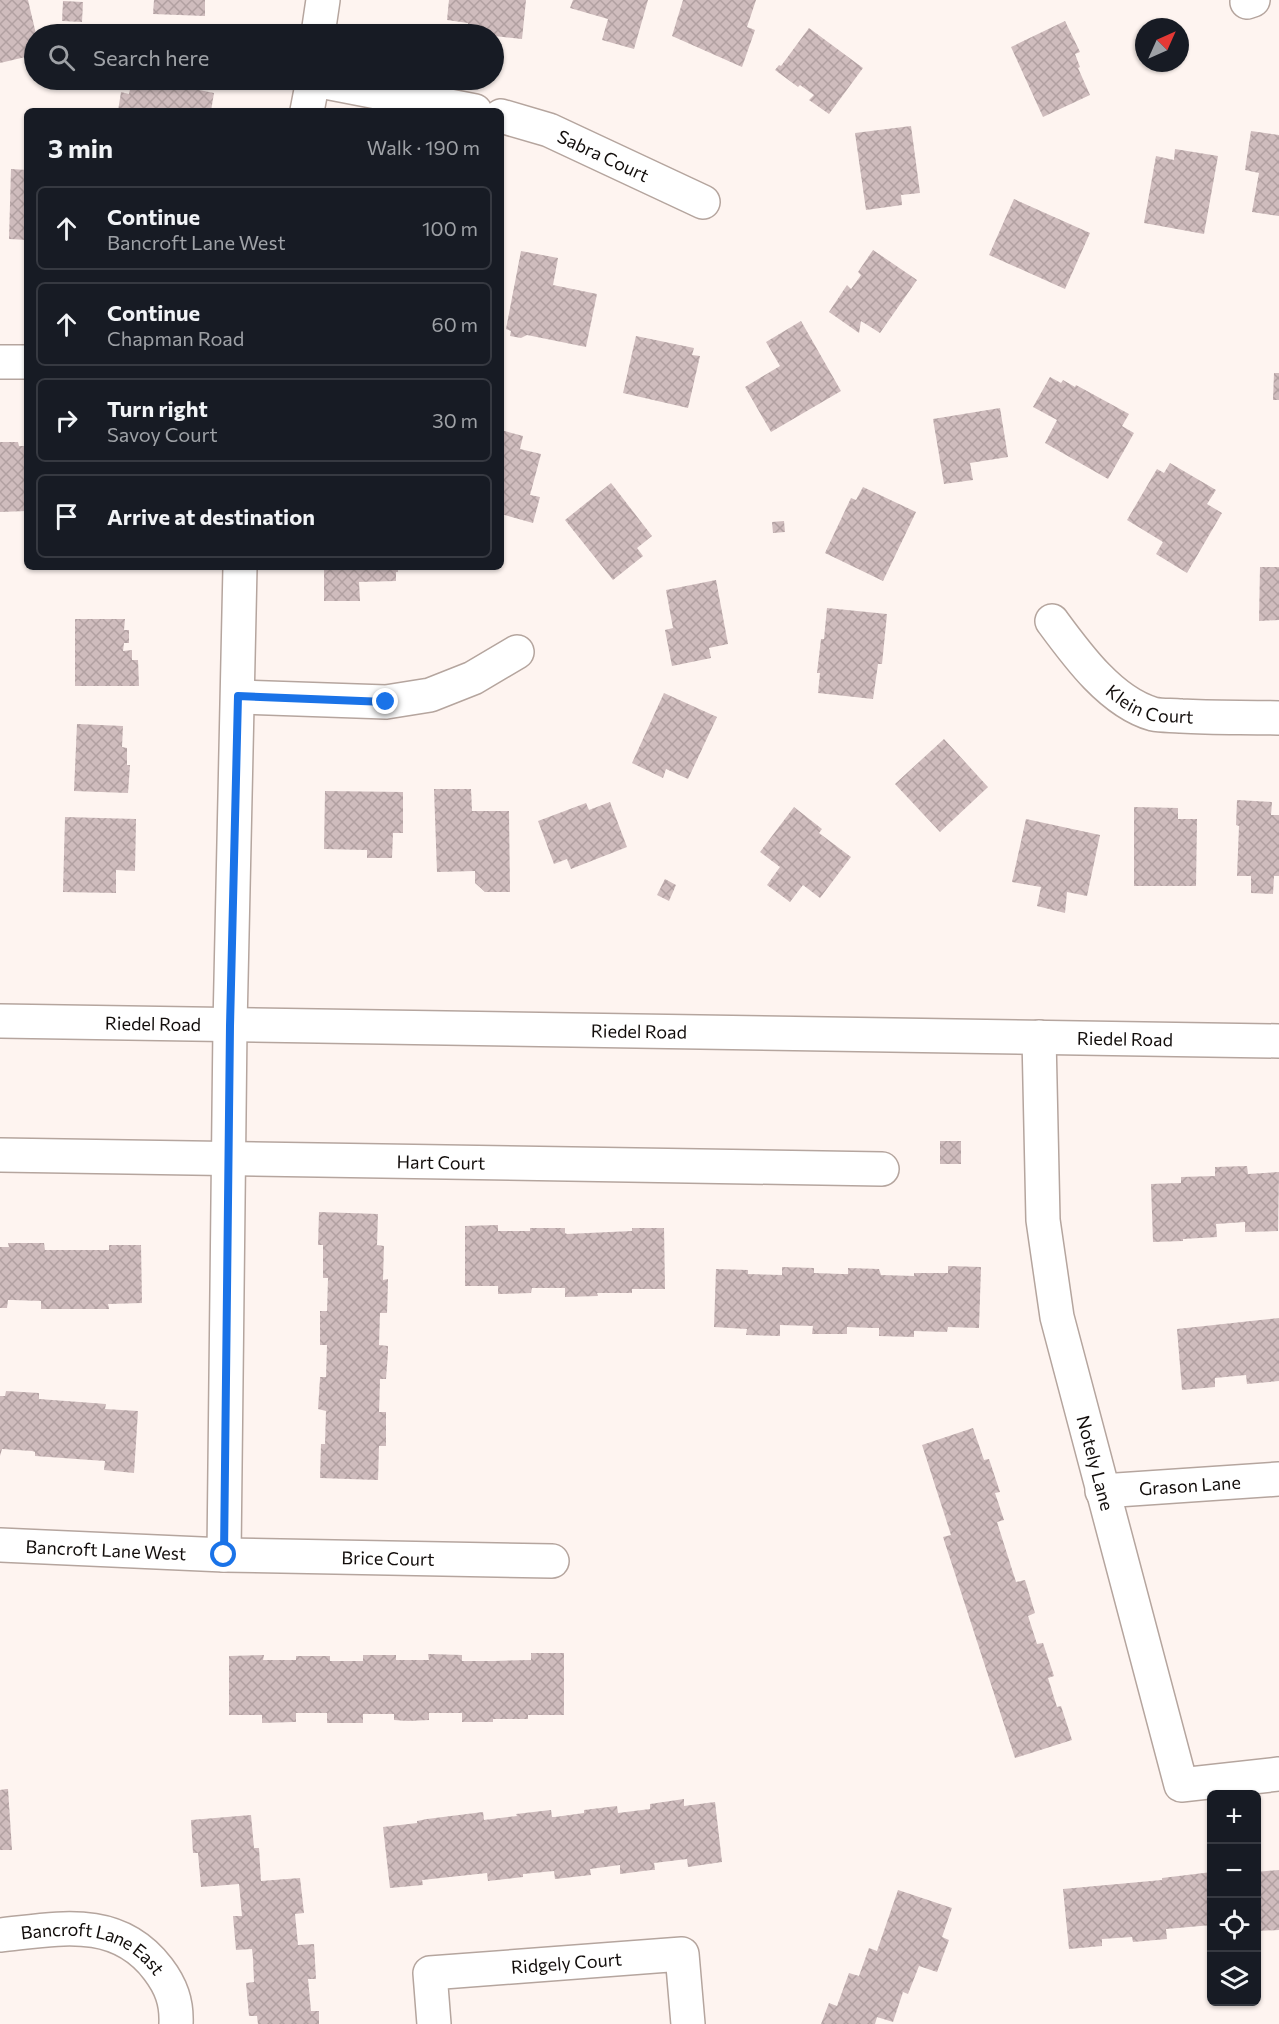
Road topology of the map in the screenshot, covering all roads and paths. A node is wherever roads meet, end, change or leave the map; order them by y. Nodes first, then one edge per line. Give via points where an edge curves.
1 (323, 0) edge
2 (319, 24) edge
3 (312, 90) edge
4 (366, 90) edge
5 (308, 108) edge
6 (459, 108) edge
7 (504, 117) edge
8 (703, 202) dead end
9 (0, 362) edge
10 (24, 362) edge
11 (240, 570) edge
12 (1053, 621) dead end
13 (517, 652) dead end
14 (238, 696) junction
15 (1279, 718) edge
16 (0, 1021) edge
17 (230, 1026) junction
18 (1039, 1037) junction
19 (1279, 1041) edge
20 (0, 1155) edge
21 (228, 1159) junction
22 (882, 1169) dead end
23 (1279, 1479) edge
24 (1102, 1491) junction
25 (0, 1545) edge
26 (224, 1555) junction
27 (552, 1561) dead end
28 (1279, 1774) edge
29 (0, 1935) edge
30 (176, 2024) edge
31 (434, 2024) edge
32 (688, 2024) edge

1 - 2 street
3 - 5 street
4 - 6 street
7 - 8 street, Sabra Court via 549,129
9 - 10 street
11 - 14 street
12 - 15 street, Klein Court via 1077,656 1103,682 1127,702 1154,714
13 - 14 street via 472,678 430,695 386,702
14 - 17 street
16 - 17 street, Riedel Road
17 - 18 street, Riedel Road
17 - 21 street
18 - 19 street, Riedel Road
18 - 24 street, Notely Lane via 1043,1220 1057,1317
20 - 21 street, Hart Court
21 - 22 street, Hart Court
21 - 26 street
23 - 24 street, Grason Lane
24 - 28 street, Notely Lane via 1181,1785
25 - 26 street, Bancroft Lane West
26 - 27 street, Brice Court
29 - 30 street, Bancroft Lane East via 70,1928 100,1931 125,1940 150,1959 167,1981 175,2000
31 - 32 street, Ridgely Court via 430,1973 682,1954

